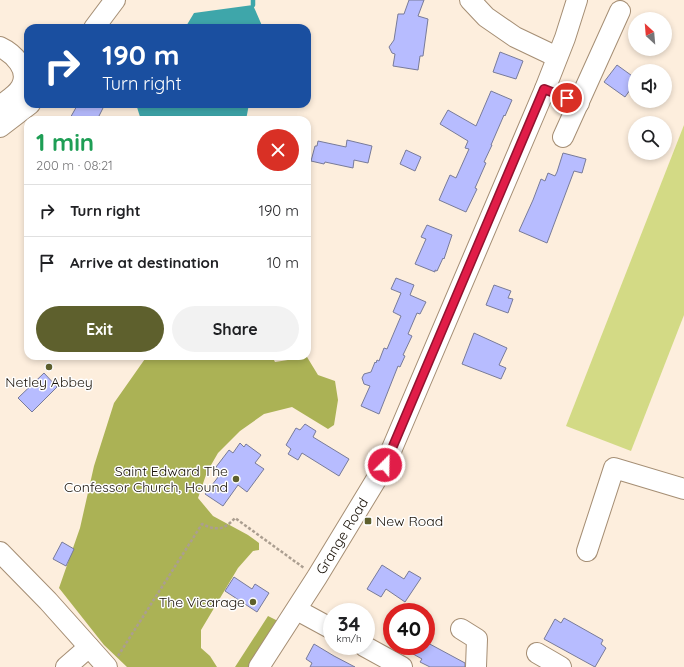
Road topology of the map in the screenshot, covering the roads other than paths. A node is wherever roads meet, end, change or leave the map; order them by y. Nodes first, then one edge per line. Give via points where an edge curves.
1 (115, 0) edge
2 (470, 0) edge
3 (577, 0) edge
4 (620, 11) dead end
5 (97, 24) edge
6 (0, 47) edge
7 (557, 57) junction
8 (544, 89) junction
9 (579, 103) junction
10 (0, 106) edge
11 (25, 108) edge
12 (0, 127) edge
13 (563, 137) dead end
14 (684, 489) edge
15 (587, 551) dead end
16 (0, 552) edge
17 (297, 610) junction
18 (323, 624) edge
19 (460, 629) dead end
20 (89, 647) junction
21 (375, 652) edge
22 (537, 653) dead end
23 (111, 664) edge
24 (66, 667) edge
25 (259, 667) edge
26 (402, 667) edge
27 (476, 667) edge
28 (560, 667) edge

1 - 5 street
2 - 7 street via 486,17 515,37
3 - 7 street, Grange Road
4 - 9 street
6 - 10 street via 9,51 17,60 22,67 24,78 21,87
7 - 8 street, Grange Road
8 - 9 street
8 - 17 street, Grange Road via 385,465
9 - 13 street
11 - 12 street
14 - 15 street via 614,468
16 - 20 street
17 - 18 street
17 - 25 street, Grange Road
19 - 27 street via 477,639
20 - 23 street
20 - 24 street
21 - 26 street
22 - 28 street

